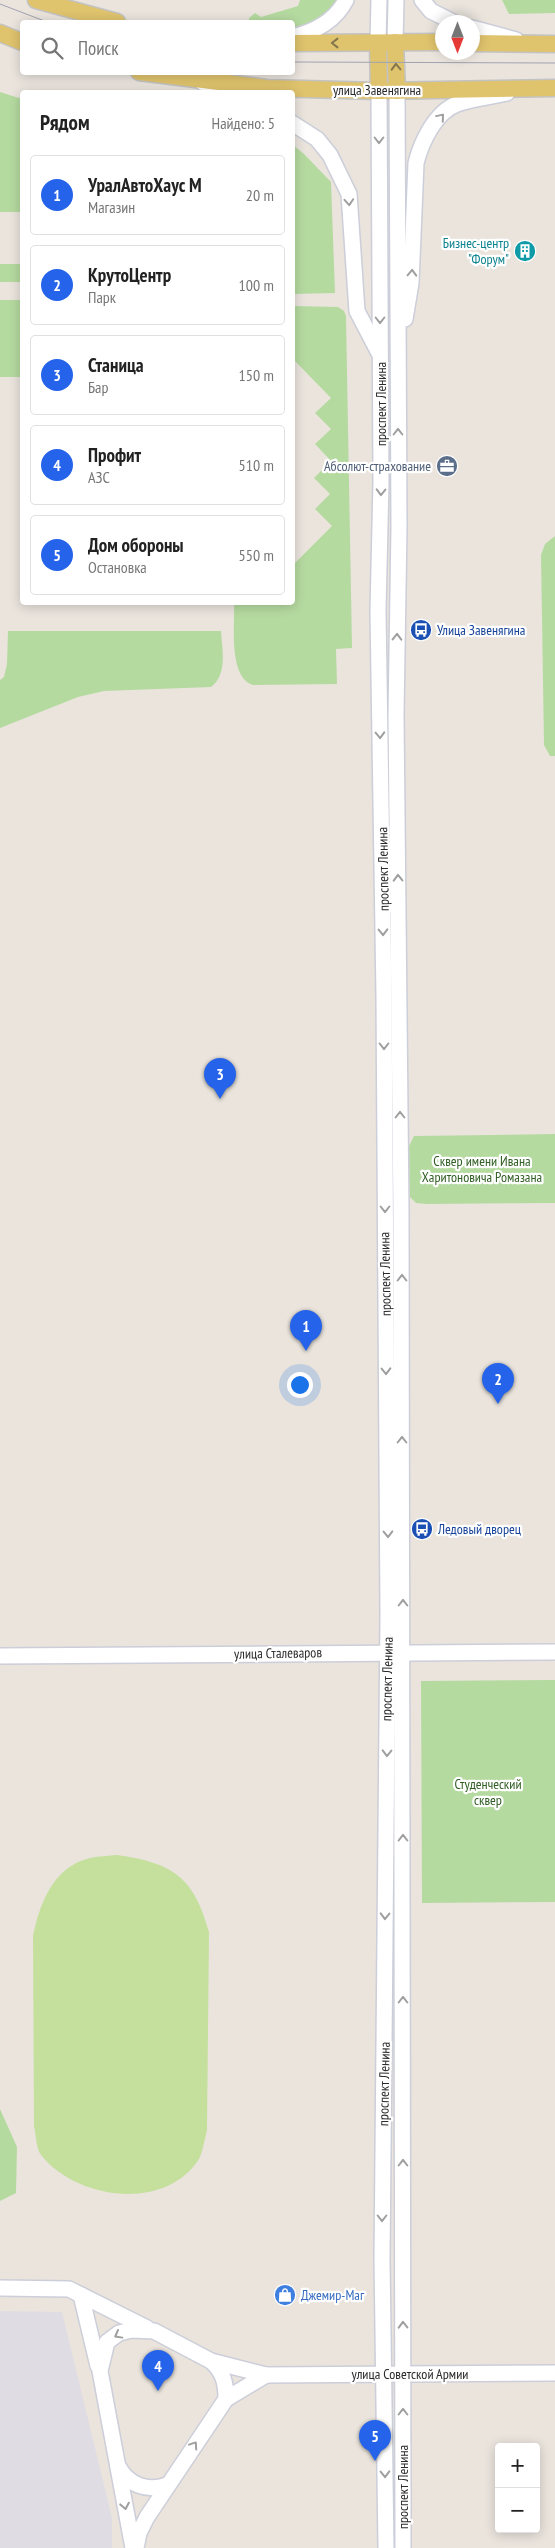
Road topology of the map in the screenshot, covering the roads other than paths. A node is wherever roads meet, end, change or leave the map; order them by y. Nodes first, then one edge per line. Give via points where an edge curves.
1 (36, 0) edge
2 (346, 0) edge
3 (378, 0) edge
4 (396, 0) edge
5 (422, 0) edge
6 (439, 15) edge
7 (110, 20) edge
8 (480, 30) edge
9 (0, 33) edge
10 (295, 36) edge
11 (20, 41) edge
12 (395, 42) junction
13 (435, 42) edge
14 (295, 43) edge
15 (378, 43) junction
16 (480, 43) edge
17 (529, 44) junction
18 (555, 44) edge
19 (158, 75) edge
20 (200, 82) junction
21 (528, 88) junction
22 (555, 88) edge
23 (220, 90) edge
24 (379, 91) junction
25 (397, 91) junction
26 (295, 125) edge
27 (398, 355) junction
28 (381, 356) junction
29 (403, 1651) junction
30 (387, 1652) junction
31 (555, 1652) edge
32 (0, 1656) edge
33 (0, 2288) edge
34 (75, 2292) junction
35 (154, 2331) junction
36 (211, 2361) junction
37 (100, 2371) junction
38 (384, 2373) junction
39 (555, 2373) edge
40 (266, 2374) junction
41 (403, 2374) junction
42 (226, 2398) junction
43 (116, 2464) junction
44 (167, 2485) junction
45 (386, 2546) edge
46 (134, 2548) edge
47 (403, 2548) edge

1 - 7 main road
2 - 10 main road via 328,22
3 - 15 main road, проспект Ленина
4 - 12 main road, проспект Ленина
5 - 6 main road
8 - 17 main road
9 - 11 main road
12 - 13 main road
12 - 15 main road
25 -> 12 main road, проспект Ленина
15 -> 14 main road
15 - 24 main road, проспект Ленина
16 - 17 main road
17 - 18 main road
19 - 20 main road, улица Завенягина
20 - 23 main road, улица Завенягина
20 - 24 main road, улица Завенягина via 267,88
21 - 22 main road, улица Завенягина
21 - 25 main road, улица Завенягина
27 -> 21 main road, проспект Ленина via 412,283 416,163 421,146 444,112 456,104
24 - 25 main road, улица Завенягина
24 -> 28 main road, проспект Ленина
25 - 27 main road, проспект Ленина
26 -> 28 main road via 317,139 330,155 349,194 357,311
29 -> 27 main road, проспект Ленина via 396,715
28 -> 30 main road, проспект Ленина via 378,620 384,997
29 - 30 main road, улица Сталеваров
29 - 31 main road, улица Сталеваров
41 -> 29 main road, проспект Ленина
30 - 32 main road, улица Сталеваров
30 -> 38 main road, проспект Ленина
33 - 34 main road
34 - 35 main road
34 - 37 main road
35 - 36 main road
35 -> 37 main road via 119,2332 107,2342
36 - 40 main road, улица Советской Армии
36 - 42 main road via 221,2371
37 - 43 main road
38 - 40 main road, улица Советской Армии
38 - 41 main road, улица Советской Армии
38 -> 45 main road, проспект Ленина
39 - 41 main road, улица Советской Армии
40 - 42 main road
47 -> 41 main road, проспект Ленина
44 -> 42 main road
43 - 44 main road via 131,2482 148,2489
43 -> 46 main road
44 - 46 main road via 139,2533

